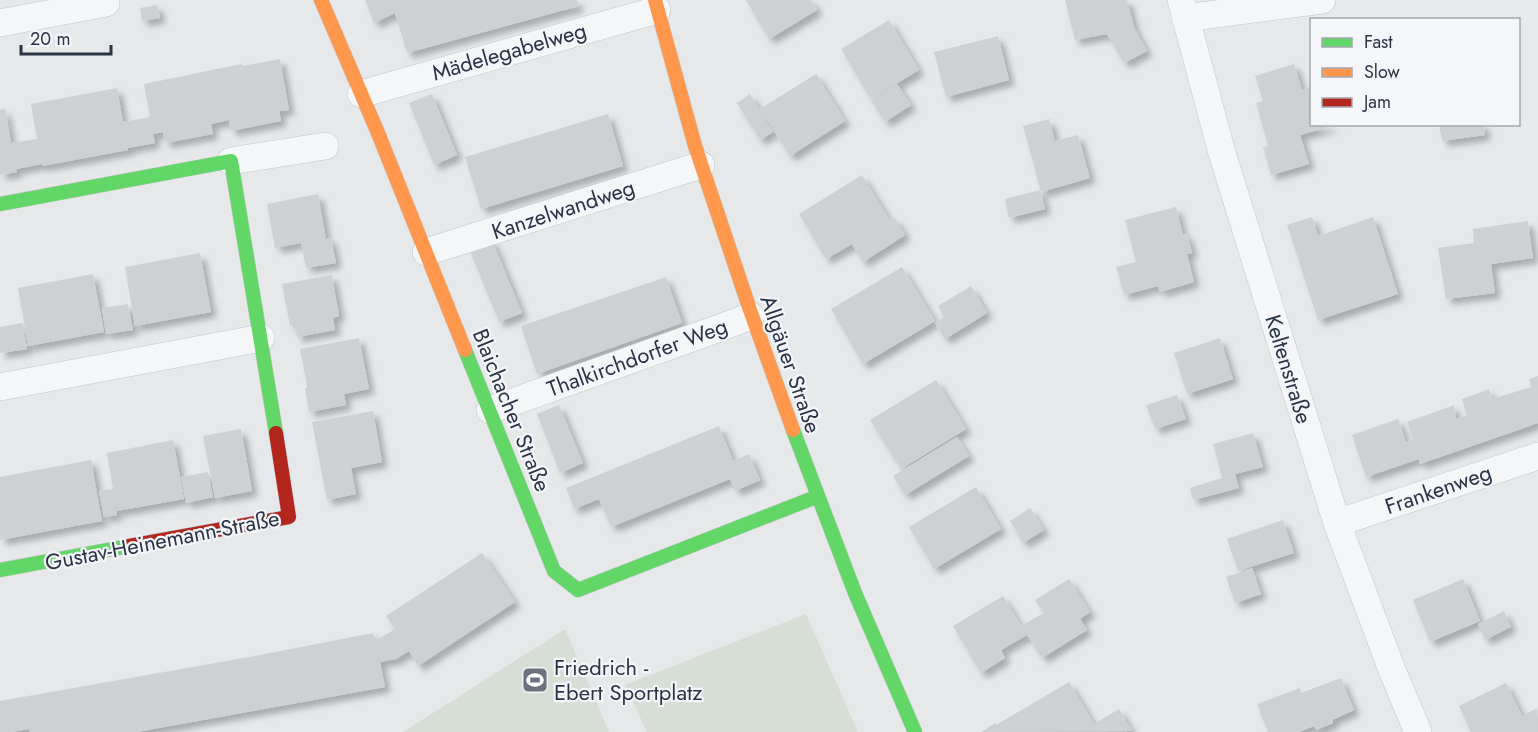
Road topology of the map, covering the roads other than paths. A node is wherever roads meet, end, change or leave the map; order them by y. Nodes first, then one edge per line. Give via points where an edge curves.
1 (105, 0) edge
2 (321, 0) edge
3 (1323, 0) edge
4 (656, 5) edge
5 (1183, 9) edge
6 (0, 23) edge
7 (361, 94) junction
8 (324, 146) dead end
9 (231, 161) junction
10 (701, 165) junction
11 (0, 204) edge
12 (426, 252) junction
13 (751, 315) junction
14 (261, 338) junction
15 (0, 387) edge
16 (490, 410) junction
17 (1538, 456) edge
18 (816, 497) junction
19 (1337, 523) junction
20 (0, 570) edge
21 (915, 732) edge
22 (1418, 732) edge

1 - 6 street via 106,3
2 - 7 street, Blaichacher Straße
3 - 5 street
4 - 7 street, Mädelegabelweg via 620,19
4 - 10 street, Allgäuer Straße
5 - 19 street, Keltenstraße via 1226,164
7 - 12 street, Blaichacher Straße
8 - 9 street
9 - 11 street
9 - 14 street, Gustav-Heinemann-Straße
10 - 12 street, Kanzelwandweg
10 - 13 street, Allgäuer Straße
12 - 16 street, Blaichacher Straße
13 - 16 street, Thalkirchdorfer Weg
13 - 18 street, Allgäuer Straße
14 - 15 street
14 - 20 street, Gustav-Heinemann-Straße via 289,517
16 - 18 street, Blaichacher Straße via 554,571 578,590
17 - 19 street, Frankenweg
18 - 21 street, Allgäuer Straße
19 - 22 street, Keltenstraße

